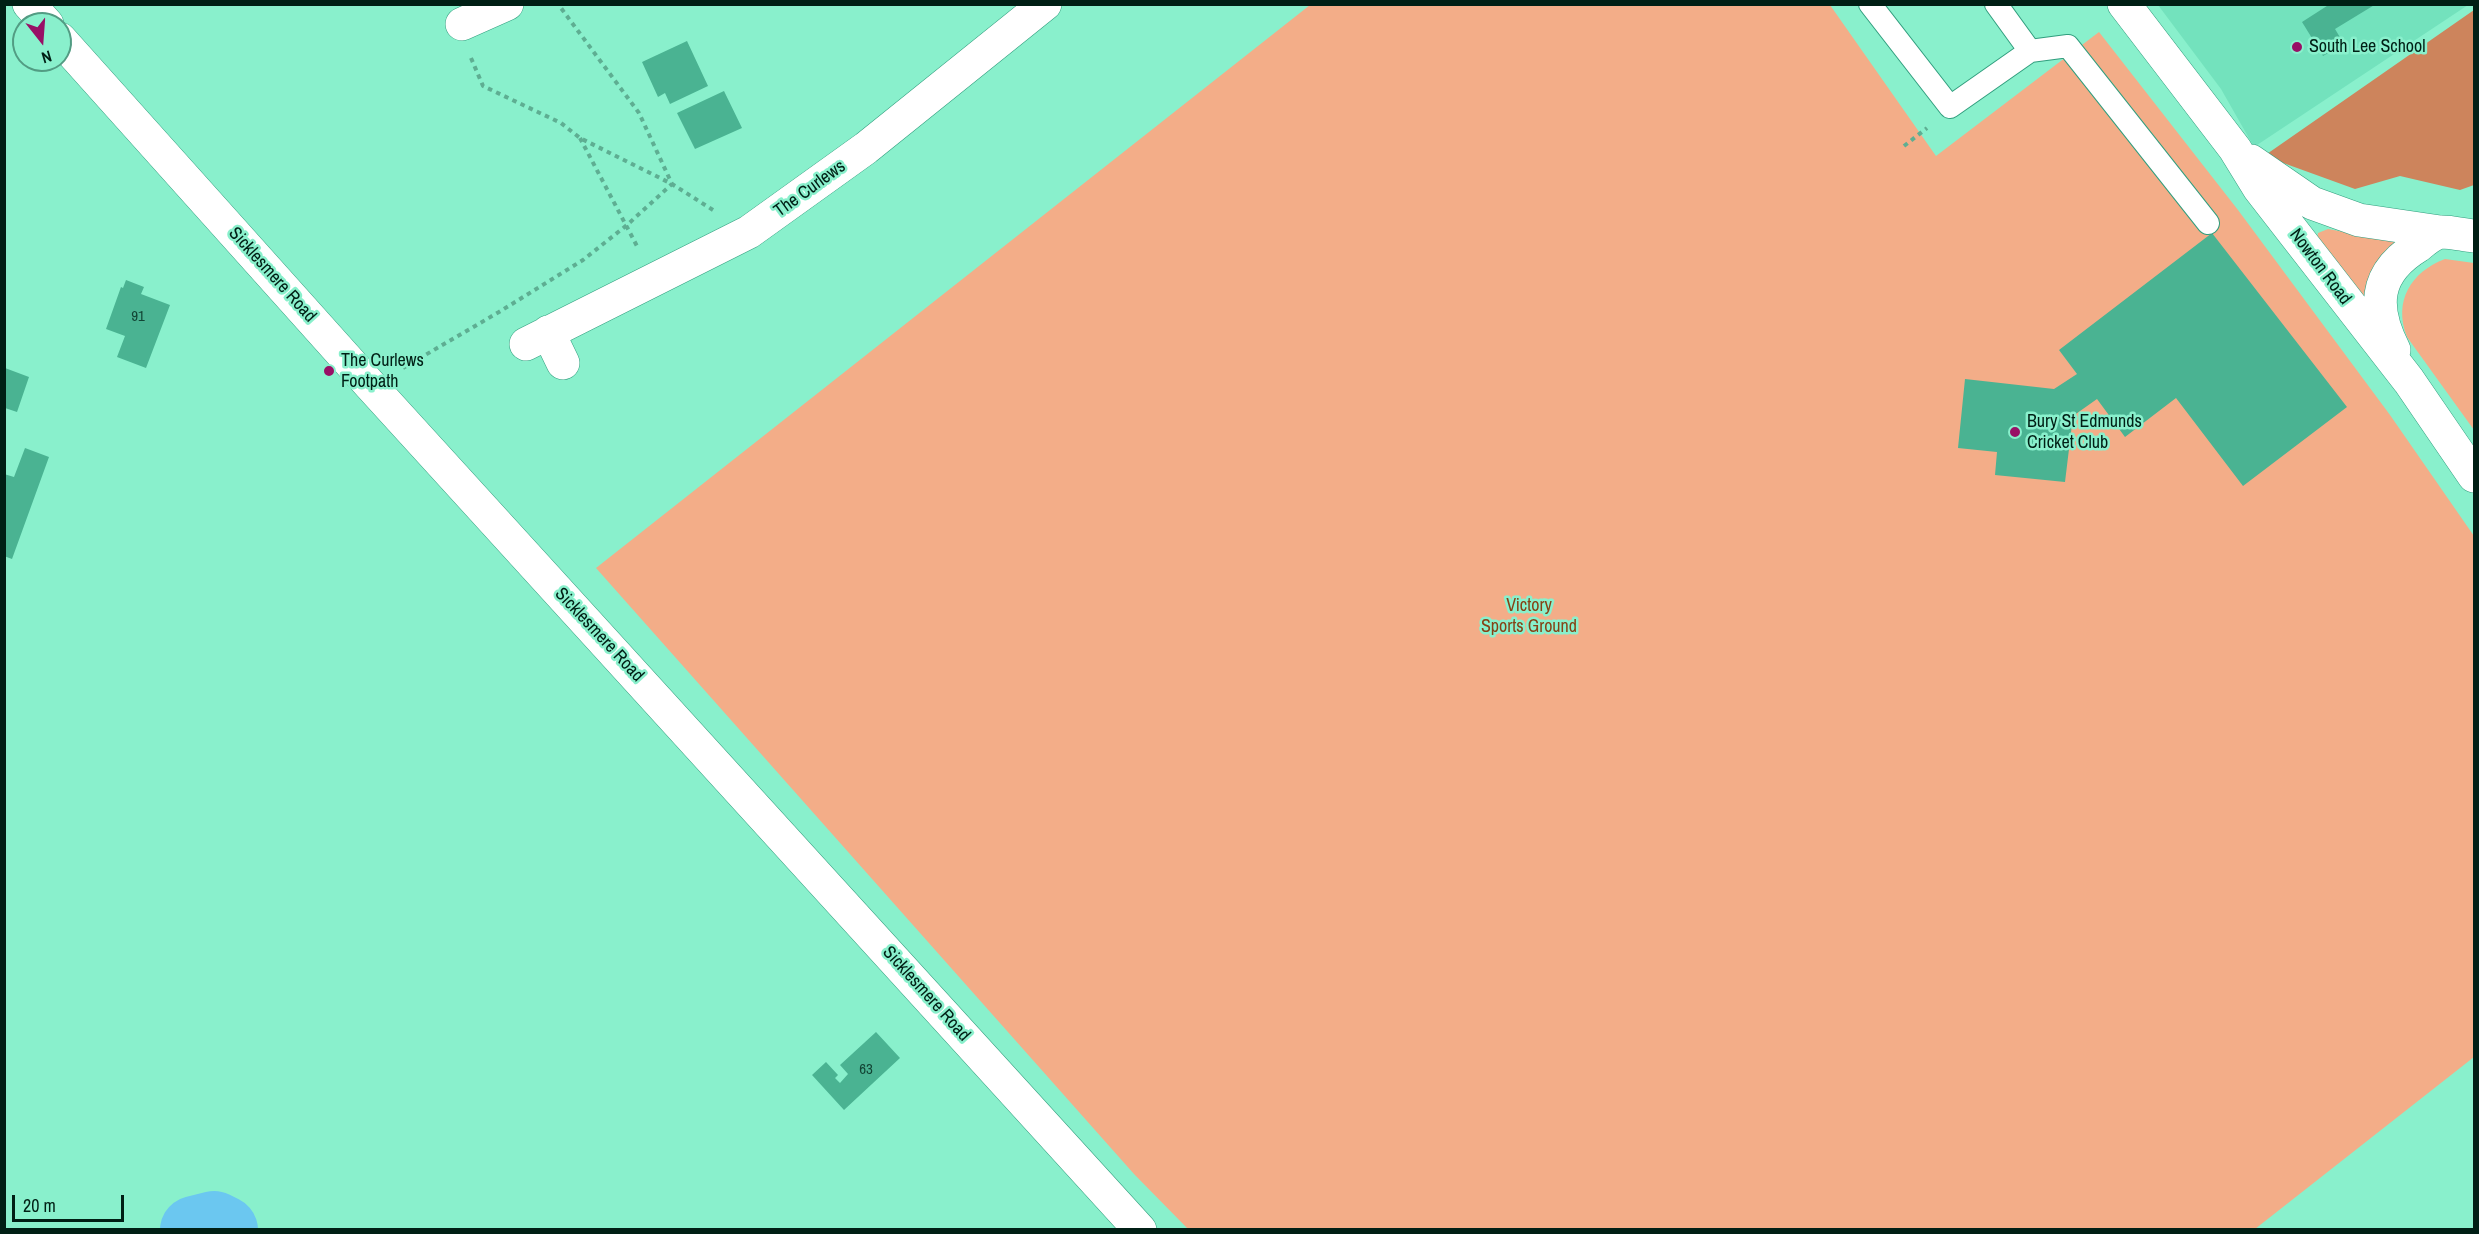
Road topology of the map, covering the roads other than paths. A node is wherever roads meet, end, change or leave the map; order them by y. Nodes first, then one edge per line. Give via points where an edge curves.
1 (1046, 4) edge
2 (1870, 4) edge
3 (1996, 4) edge
4 (2124, 4) edge
5 (2030, 51) junction
6 (72, 52) edge
7 (2235, 149) junction
8 (2208, 223) dead end
9 (2440, 232) junction
10 (2475, 236) edge
11 (563, 363) dead end
12 (2409, 381) junction
13 (2472, 469) edge
14 (1140, 1230) edge

1 - 11 main road, The Curlews via 866,148 749,232 537,338
2 - 5 lane via 1950,107
3 - 5 lane
4 - 7 main road, Nowton Road
5 - 8 lane via 2068,46
6 - 14 main road, Sicklesmere Road
7 - 9 main road, Nowton Road via 2312,203 2359,220
7 - 12 main road, Nowton Road via 2259,188
9 - 10 main road, Nowton Road
9 - 12 main road, Nowton Road via 2395,264 2382,284 2382,327
12 - 13 main road, Nowton Road

